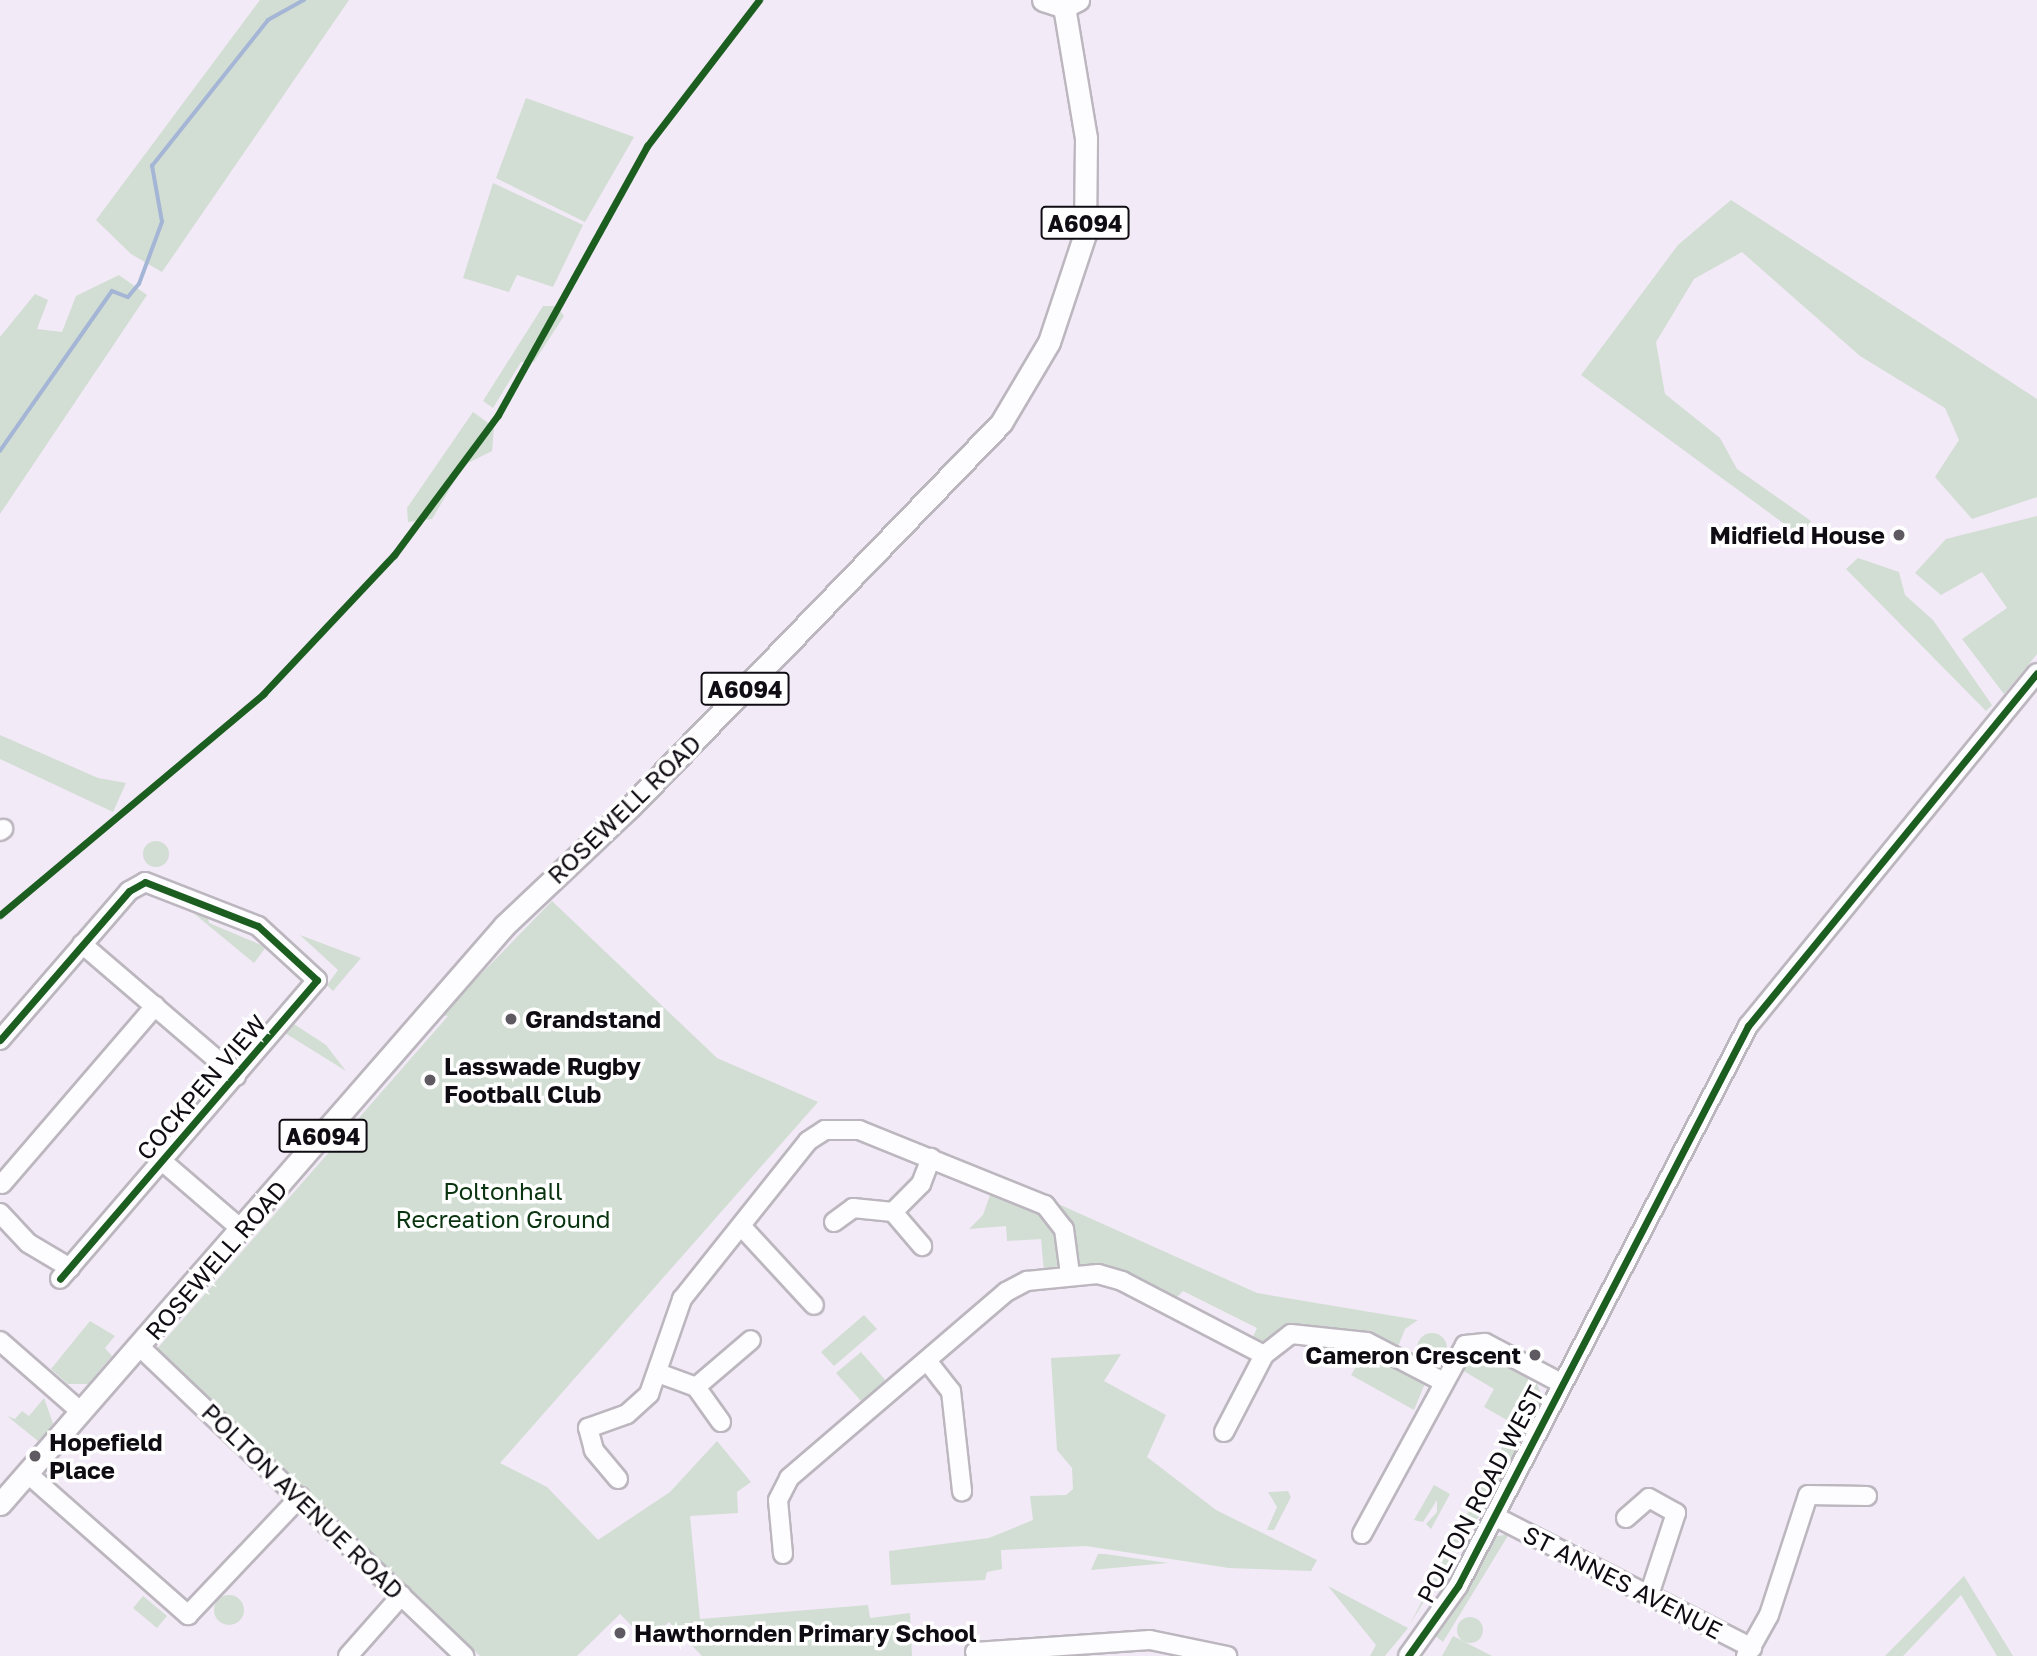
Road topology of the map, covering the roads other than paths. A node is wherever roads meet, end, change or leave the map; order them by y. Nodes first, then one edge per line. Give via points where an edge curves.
1 (1043, 0) edge
2 (1071, 3) edge
3 (2037, 673) edge
4 (82, 944) junction
5 (155, 1006) junction
6 (3, 1031) edge
7 (236, 1076) junction
8 (930, 1158) junction
9 (162, 1161) junction
10 (2, 1184) dead end
11 (893, 1212) junction
12 (0, 1213) edge
13 (834, 1222) dead end
14 (742, 1227) junction
15 (241, 1229) junction
16 (922, 1246) dead end
17 (1070, 1274) junction
18 (814, 1306) dead end
19 (751, 1340) dead end
20 (0, 1341) edge
21 (140, 1347) junction
22 (1264, 1355) junction
23 (928, 1362) junction
24 (658, 1373) junction
25 (1444, 1382) junction
26 (1561, 1383) junction
27 (696, 1387) junction
28 (81, 1412) junction
29 (721, 1422) dead end
30 (1224, 1432) dead end
31 (27, 1473) junction
32 (618, 1479) dead end
33 (962, 1490) dead end
34 (1867, 1496) dead end
35 (300, 1497) junction
36 (0, 1504) edge
37 (1494, 1516) junction
38 (1626, 1518) dead end
39 (1362, 1534) dead end
40 (783, 1554) dead end
41 (402, 1595) junction
42 (1649, 1595) junction
43 (975, 1652) dead end
44 (1749, 1652) edge
45 (348, 1656) edge
46 (464, 1656) edge
47 (1227, 1656) edge
48 (1408, 1656) edge

1 - 2 main road, A6094
2 - 15 main road, ROSEWELL ROAD / A6094 via 1086,138 1085,234 1049,342 1001,423 640,796 505,925
3 - 26 street, POLTON ROAD WEST via 1748,1026
4 - 5 street
4 - 6 street
4 - 7 street, COCKPEN VIEW via 133,887 152,881 258,926 317,980
5 - 7 street
5 - 10 street
7 - 9 street, COCKPEN VIEW
8 - 11 street via 921,1184
8 - 14 street via 859,1130 825,1130 808,1141
8 - 17 street via 1053,1211 1064,1229
9 - 12 street, COCKPEN VIEW via 65,1273
9 - 15 street
11 - 13 street via 853,1209
11 - 16 street
14 - 18 street via 781,1279
14 - 24 street via 682,1299
15 - 21 main road, ROSEWELL ROAD / A6094
17 - 22 street via 1122,1281
17 - 23 street via 1006,1292
19 - 27 street
20 - 28 street
21 - 28 main road, A6094
21 - 35 street, POLTON AVENUE ROAD
22 - 25 street via 1291,1334 1346,1337
22 - 30 street
23 - 33 street via 951,1391
23 - 40 street via 789,1478 778,1500
24 - 27 street
24 - 32 street via 649,1394 626,1414 588,1429 594,1450
25 - 26 street via 1461,1350 1478,1342
25 - 39 street
26 - 37 street, POLTON ROAD WEST
27 - 29 street
28 - 31 main road, A6094
31 - 35 street via 188,1615
31 - 36 main road, A6094
34 - 44 street via 1808,1495
35 - 41 street, POLTON AVENUE ROAD
37 - 42 street, ST ANNES AVENUE
37 - 48 street, POLTON ROAD WEST via 1458,1586
38 - 42 street via 1649,1498 1676,1513
41 - 45 street
41 - 46 street, POLTON AVENUE ROAD
42 - 44 street, ST ANNES AVENUE
43 - 47 street via 1150,1640

